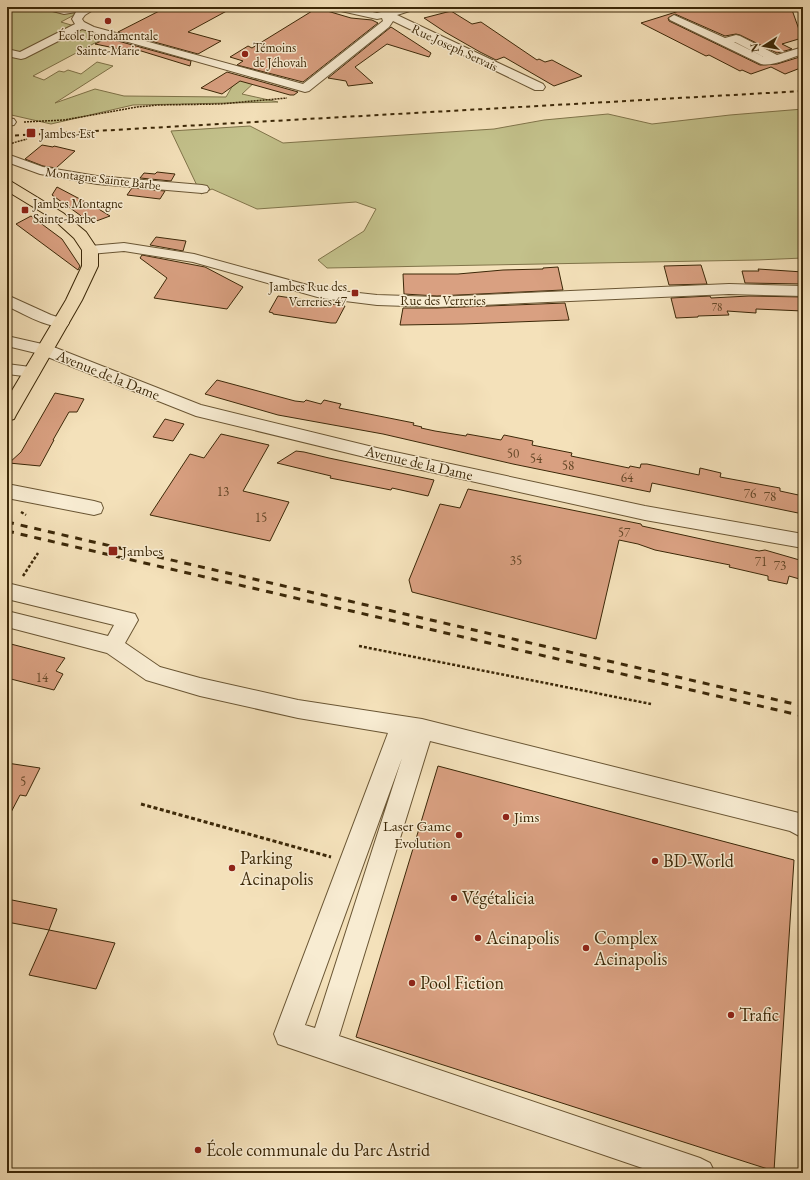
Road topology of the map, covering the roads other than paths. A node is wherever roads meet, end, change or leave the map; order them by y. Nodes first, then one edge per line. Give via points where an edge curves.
1 (49, 7) edge
2 (79, 7) edge
3 (93, 7) edge
4 (336, 7) edge
5 (412, 7) edge
6 (387, 14) junction
7 (674, 18) dead end
8 (82, 25) junction
9 (803, 50) edge
10 (7, 52) edge
11 (21, 56) junction
12 (7, 64) edge
13 (539, 87) dead end
14 (7, 158) edge
15 (7, 185) edge
16 (202, 189) dead end
17 (90, 250) junction
18 (803, 291) edge
19 (7, 300) edge
20 (61, 323) junction
21 (7, 341) edge
22 (45, 350) junction
23 (7, 370) edge
24 (32, 372) junction
25 (7, 415) edge
26 (7, 491) edge
27 (94, 508) dead end
28 (803, 541) edge
29 (10, 591) edge
30 (7, 619) edge
31 (113, 646) junction
32 (412, 728) junction
33 (803, 828) edge
34 (323, 1044) junction
35 (700, 1173) edge

1 - 2 street via 64,12
3 - 8 street via 81,13 77,19
4 - 6 street via 371,16
5 - 6 street
6 - 8 street via 388,21 385,25 305,88
6 - 13 street, Rue Joseph Servais
7 - 9 street via 724,42 736,38 777,58
8 - 11 street
10 - 11 street
11 - 12 street
14 - 16 street, Montagne Sainte Barbe via 40,170 97,180
15 - 17 main road via 58,216 80,236
17 - 18 street, Rue des Verreries via 124,247 194,258 321,293 377,300 437,302 729,289
17 - 20 main road via 90,266
19 - 20 street
20 - 22 main road
21 - 22 street, Avenue de la Dame
22 - 24 main road
22 - 28 street, Avenue de la Dame via 196,410 645,513
23 - 24 street
24 - 25 main road
26 - 27 street
29 - 31 street via 128,620
30 - 31 street
31 - 32 street via 154,674 200,687 298,709
32 - 33 street via 796,822
32 - 34 street
32 - 34 street via 352,863 288,1034
34 - 35 street

